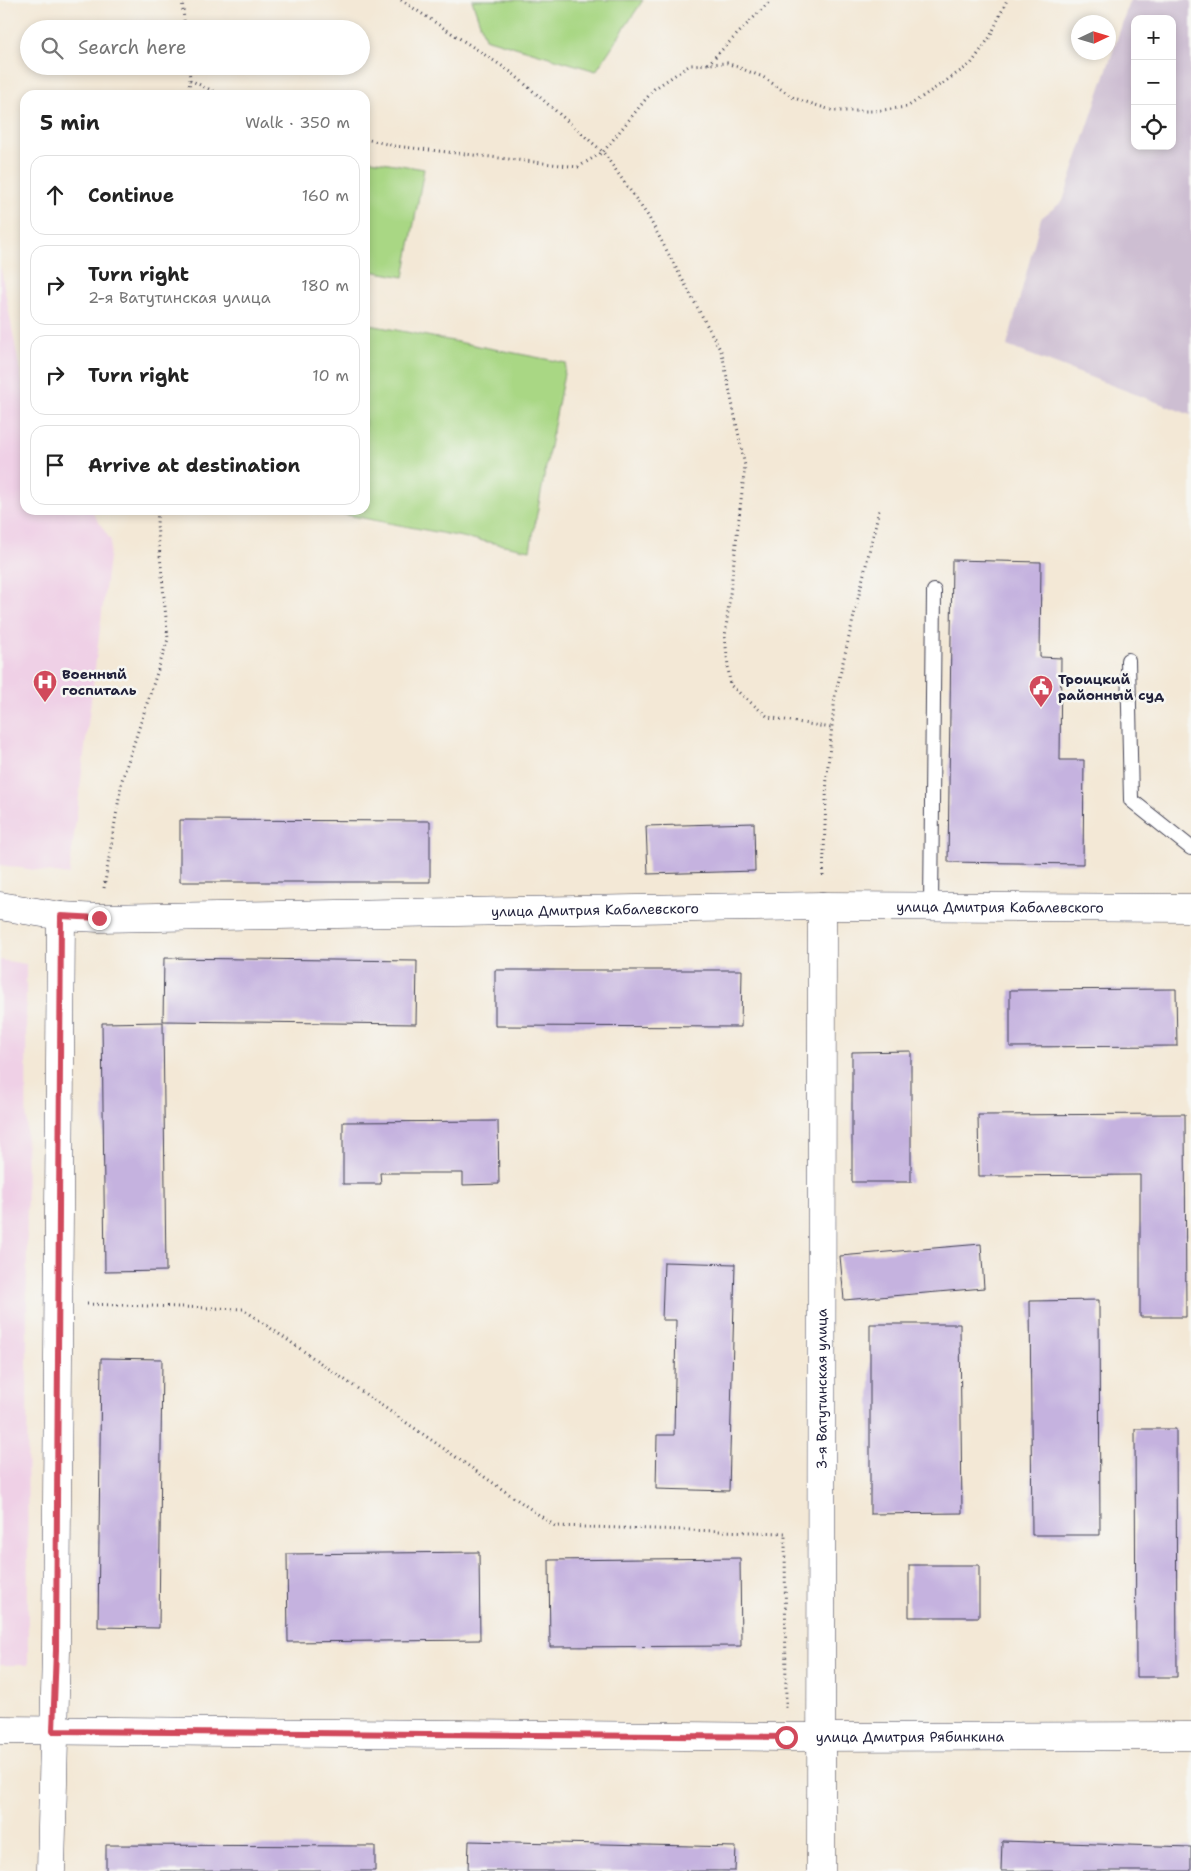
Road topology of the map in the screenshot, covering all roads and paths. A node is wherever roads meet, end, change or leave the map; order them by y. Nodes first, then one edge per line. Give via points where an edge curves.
1 (182, 0) edge
2 (401, 0) edge
3 (771, 0) edge
4 (1007, 0) edge
5 (184, 20) edge
6 (707, 64) junction
7 (190, 75) edge
8 (190, 80) junction
9 (189, 90) edge
10 (211, 90) edge
11 (370, 140) edge
12 (603, 152) junction
13 (879, 510) dead end
14 (158, 515) edge
15 (934, 591) dead end
16 (1128, 660) dead end
17 (831, 728) junction
18 (1191, 848) edge
19 (0, 906) edge
20 (822, 906) junction
21 (931, 907) junction
22 (1191, 908) edge
23 (61, 916) junction
24 (99, 918) junction
25 (87, 1304) dead end
26 (786, 1712) dead end
27 (0, 1730) edge
28 (53, 1731) junction
29 (1191, 1736) edge
30 (822, 1737) junction
31 (51, 1871) edge
32 (821, 1871) edge

1 - 5 path
2 - 12 path via 511,72
3 - 6 path
4 - 6 path via 990,37 971,64 907,108 834,111 794,98 763,78 727,63
6 - 12 path via 690,65 654,89
7 - 8 path
8 - 9 path
8 - 10 path
11 - 12 path via 395,146 578,167
12 - 17 path via 648,216 722,353 745,466 724,637 730,685 768,717
13 - 17 path
14 - 24 path via 168,639 122,780
15 - 21 lane
16 - 18 lane via 1131,800
17 - 20 path
19 - 23 street, улица Дмитрия Кабалевского
20 - 21 street, улица Дмитрия Кабалевского
20 - 24 street, улица Дмитрия Кабалевского
20 - 30 street, 3-я Ватутинская улица
21 - 22 street, улица Дмитрия Кабалевского
23 - 24 street, улица Дмитрия Кабалевского
23 - 28 street
25 - 26 path via 243,1309 555,1526 785,1532
27 - 28 street, улица Дмитрия Рябинкина
28 - 30 street, улица Дмитрия Рябинкина
28 - 31 street
29 - 30 street, улица Дмитрия Рябинкина
30 - 32 street, 3-я Ватутинская улица

